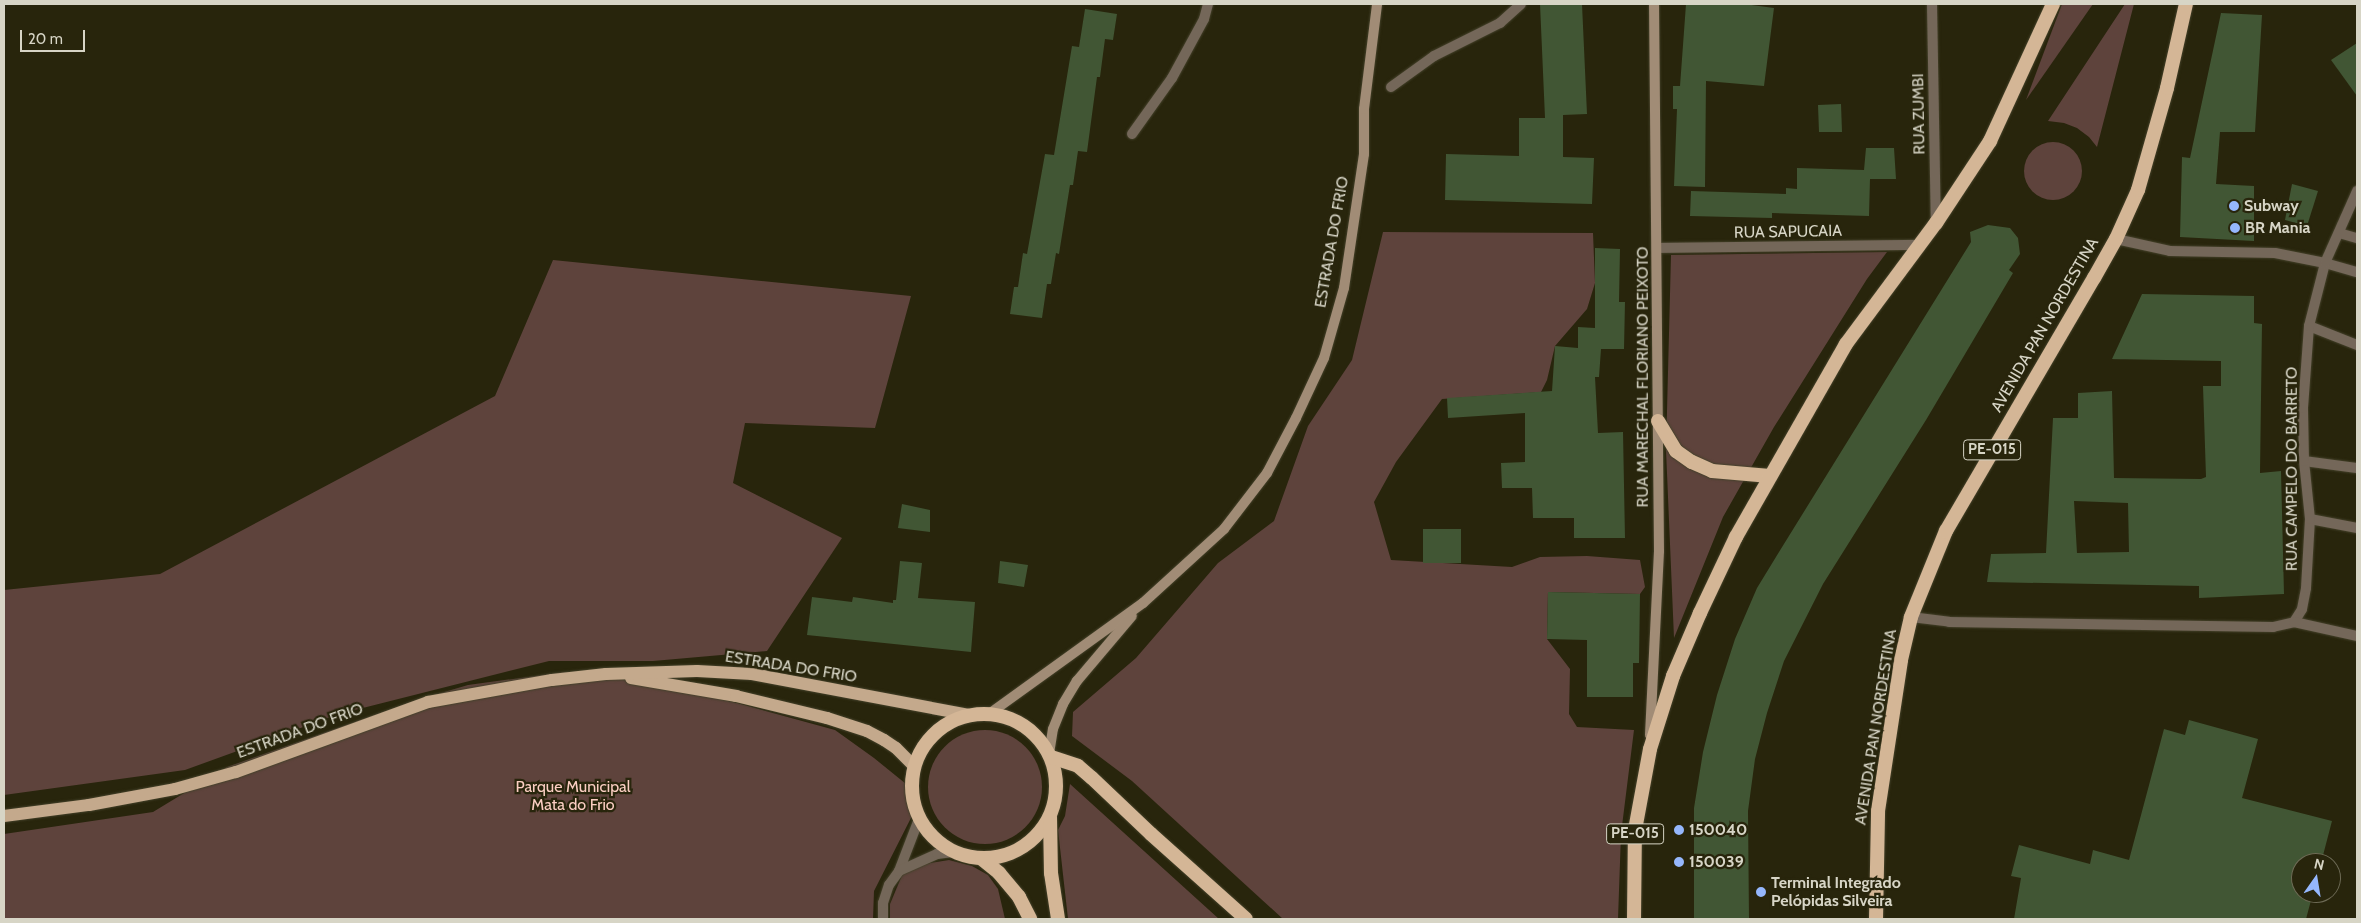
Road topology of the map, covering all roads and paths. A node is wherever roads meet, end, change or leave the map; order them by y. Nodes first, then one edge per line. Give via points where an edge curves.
1 (1208, 4) edge
2 (1377, 4) edge
3 (1521, 4) edge
4 (1654, 4) edge
5 (1932, 4) edge
6 (2053, 4) edge
7 (2186, 4) edge
8 (1391, 87) dead end
9 (1132, 134) dead end
10 (2357, 191) edge
11 (1936, 223) junction
12 (2338, 233) junction
13 (2357, 238) edge
14 (2116, 239) junction
15 (1920, 245) junction
16 (1657, 248) junction
17 (2325, 263) junction
18 (2357, 272) edge
19 (2309, 326) junction
20 (2357, 345) edge
21 (1658, 421) junction
22 (2304, 461) junction
23 (2357, 468) edge
24 (1770, 476) junction
25 (2310, 519) junction
26 (2357, 528) edge
27 (1143, 603) junction
28 (1911, 617) junction
29 (2294, 622) junction
30 (2357, 636) edge
31 (606, 674) junction
32 (989, 714) junction
33 (970, 715) junction
34 (1650, 749) junction
35 (1050, 755) junction
36 (914, 766) junction
37 (4, 816) edge
38 (1050, 817) junction
39 (919, 819) junction
40 (953, 852) junction
41 (982, 859) junction
42 (899, 871) junction
43 (883, 919) edge
44 (1030, 919) edge
45 (1058, 919) edge
46 (1246, 919) edge
47 (1634, 919) edge
48 (1876, 919) edge

1 - 9 street via 1204,19 1172,78
2 - 27 main road, ESTRADA DO FRIO via 1364,109 1364,154 1344,288 1324,358 1266,473 1224,529
3 - 8 street via 1500,23 1434,56
4 - 16 main road, RUA MARECHAL FLORIANO PEIXOTO
5 - 11 street, RUA ZUMBI
6 - 11 highway, PE-015 via 1990,140
7 - 14 highway, AVENIDA PAN NORDESTINA / PE-015 via 2167,88 2138,190
10 - 12 street, RUA CAMPELO DO BARRETO
11 - 15 highway, PE-015
12 - 13 street
12 - 17 street, RUA CAMPELO DO BARRETO
14 - 17 street via 2170,251 2275,253
14 - 28 highway, AVENIDA PAN NORDESTINA / PE-015 via 1946,531
15 - 16 street, RUA SAPUCAIA
15 - 24 highway, PE-015 via 1846,344
16 - 21 main road, RUA MARECHAL FLORIANO PEIXOTO
17 - 18 street
17 - 19 street, RUA CAMPELO DO BARRETO
19 - 20 street
19 - 22 street, RUA CAMPELO DO BARRETO via 2303,408
21 - 24 highway via 1676,451 1692,462 1712,471
21 - 34 main road, RUA MARECHAL FLORIANO PEIXOTO via 1659,551
22 - 23 street
22 - 25 street, RUA CAMPELO DO BARRETO
24 - 34 highway, PE-015 via 1736,537 1696,622 1673,676
25 - 26 street
25 - 29 street, RUA CAMPELO DO BARRETO via 2306,588 2302,609
27 - 32 main road, ESTRADA DO FRIO
27 - 35 main road, ESTRADA DO FRIO via 1077,681 1053,729
28 - 29 street via 1949,622 2273,627
28 - 48 highway, AVENIDA PAN NORDESTINA / PE-015 via 1901,660 1878,811
29 - 30 street
31 - 33 main road, ESTRADA DO FRIO via 697,671 752,674
31 - 36 main road, ESTRADA DO FRIO via 736,696 826,718 884,740
31 - 37 main road, ESTRADA DO FRIO via 428,702 236,772 175,789
32 - 33 highway
32 - 35 highway via 1016,721 1036,735
33 - 36 highway via 940,728 924,745
34 - 47 highway, PE-015 via 1635,830
35 - 38 highway via 1057,787
35 - 46 highway via 1078,766
36 - 39 highway via 911,788
38 - 41 highway via 1036,837 1018,851
38 - 45 highway
39 - 40 highway via 937,841
39 - 42 street
40 - 41 highway
40 - 42 street via 937,854
41 - 44 highway via 1019,897
42 - 43 street via 889,884 883,903

